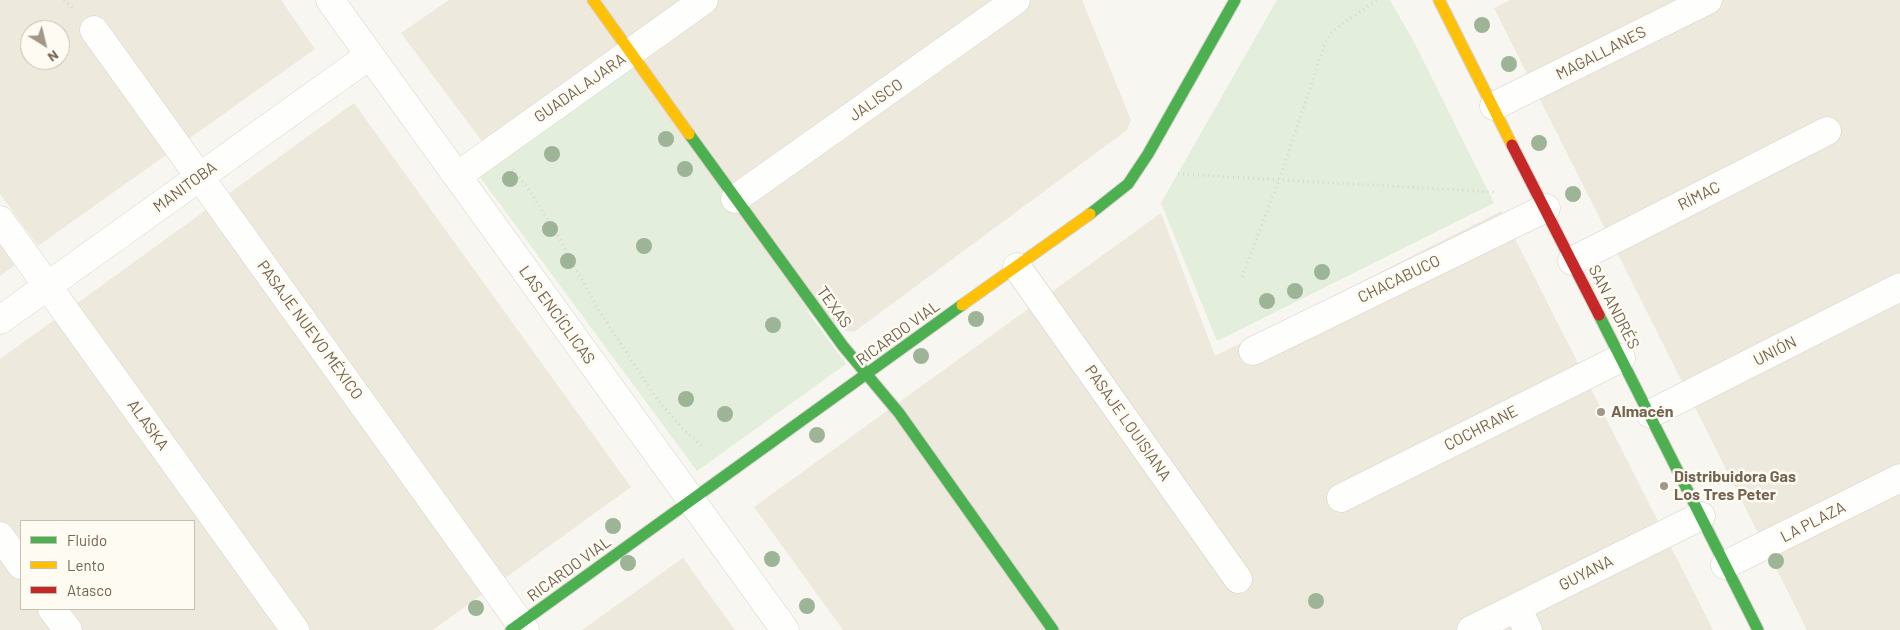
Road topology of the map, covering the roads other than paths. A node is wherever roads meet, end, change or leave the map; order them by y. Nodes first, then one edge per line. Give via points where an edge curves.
1 (593, 0) edge
2 (704, 0) edge
3 (1016, 0) edge
4 (1235, 0) edge
5 (1440, 0) edge
6 (1708, 0) edge
7 (343, 4) edge
8 (94, 30) dead end
9 (630, 52) junction
10 (370, 55) junction
11 (1494, 106) junction
12 (1827, 131) dead end
13 (457, 176) junction
14 (200, 177) junction
15 (735, 199) junction
16 (1546, 208) junction
17 (0, 220) edge
18 (1572, 261) junction
19 (1017, 267) junction
20 (48, 286) junction
21 (1900, 287) edge
22 (0, 320) edge
23 (1253, 351) dead end
24 (1621, 358) junction
25 (866, 375) junction
26 (1650, 414) junction
27 (1900, 478) edge
28 (1341, 498) dead end
29 (691, 500) junction
30 (1701, 516) junction
31 (0, 536) edge
32 (20, 565) edge
33 (1725, 565) junction
34 (1238, 579) dead end
35 (53, 610) edge
36 (1523, 619) edge
37 (519, 628) edge
38 (68, 630) edge
39 (295, 630) edge
40 (785, 630) edge
41 (1053, 630) edge
42 (1471, 630) edge
43 (1758, 630) edge

1 - 9 street, TEXAS
2 - 9 street, GUADALAJARA
3 - 15 street, JALISCO
4 - 19 street, RICARDO VIAL via 1128,184
5 - 11 street, SAN ANDRÉS
6 - 11 street, MAGALLANES
7 - 10 street, LAS ENCÍCLICAS
8 - 14 street, PASAJE NUEVO MÉXICO
9 - 13 street, GUADALAJARA
9 - 15 street, TEXAS
10 - 13 street, LAS ENCÍCLICAS
10 - 14 street, MANITOBA
11 - 16 street, SAN ANDRÉS
12 - 18 street, RÍMAC
13 - 29 street, LAS ENCÍCLICAS
14 - 20 street, MANITOBA
14 - 37 street, PASAJE NUEVO MÉXICO
15 - 25 street, TEXAS
16 - 18 street, SAN ANDRÉS
16 - 23 street, CHACABUCO
17 - 20 street, ALASKA
18 - 24 street, SAN ANDRÉS
19 - 25 street, RICARDO VIAL
19 - 34 street, PASAJE LOUISIANA
20 - 22 street, MANITOBA
20 - 39 street, ALASKA
21 - 26 street, UNIÓN
24 - 26 street, SAN ANDRÉS
24 - 28 street, COCHRANE
25 - 29 street, RICARDO VIAL
25 - 41 street, TEXAS via 898,413
26 - 30 street, SAN ANDRÉS
27 - 33 street, LA PLAZA
29 - 37 street, RICARDO VIAL
29 - 40 street, LAS ENCÍCLICAS
30 - 33 street, SAN ANDRÉS
30 - 36 street, GUYANA
31 - 32 street
33 - 43 street, SAN ANDRÉS
35 - 38 street
36 - 42 street, GUYANA

